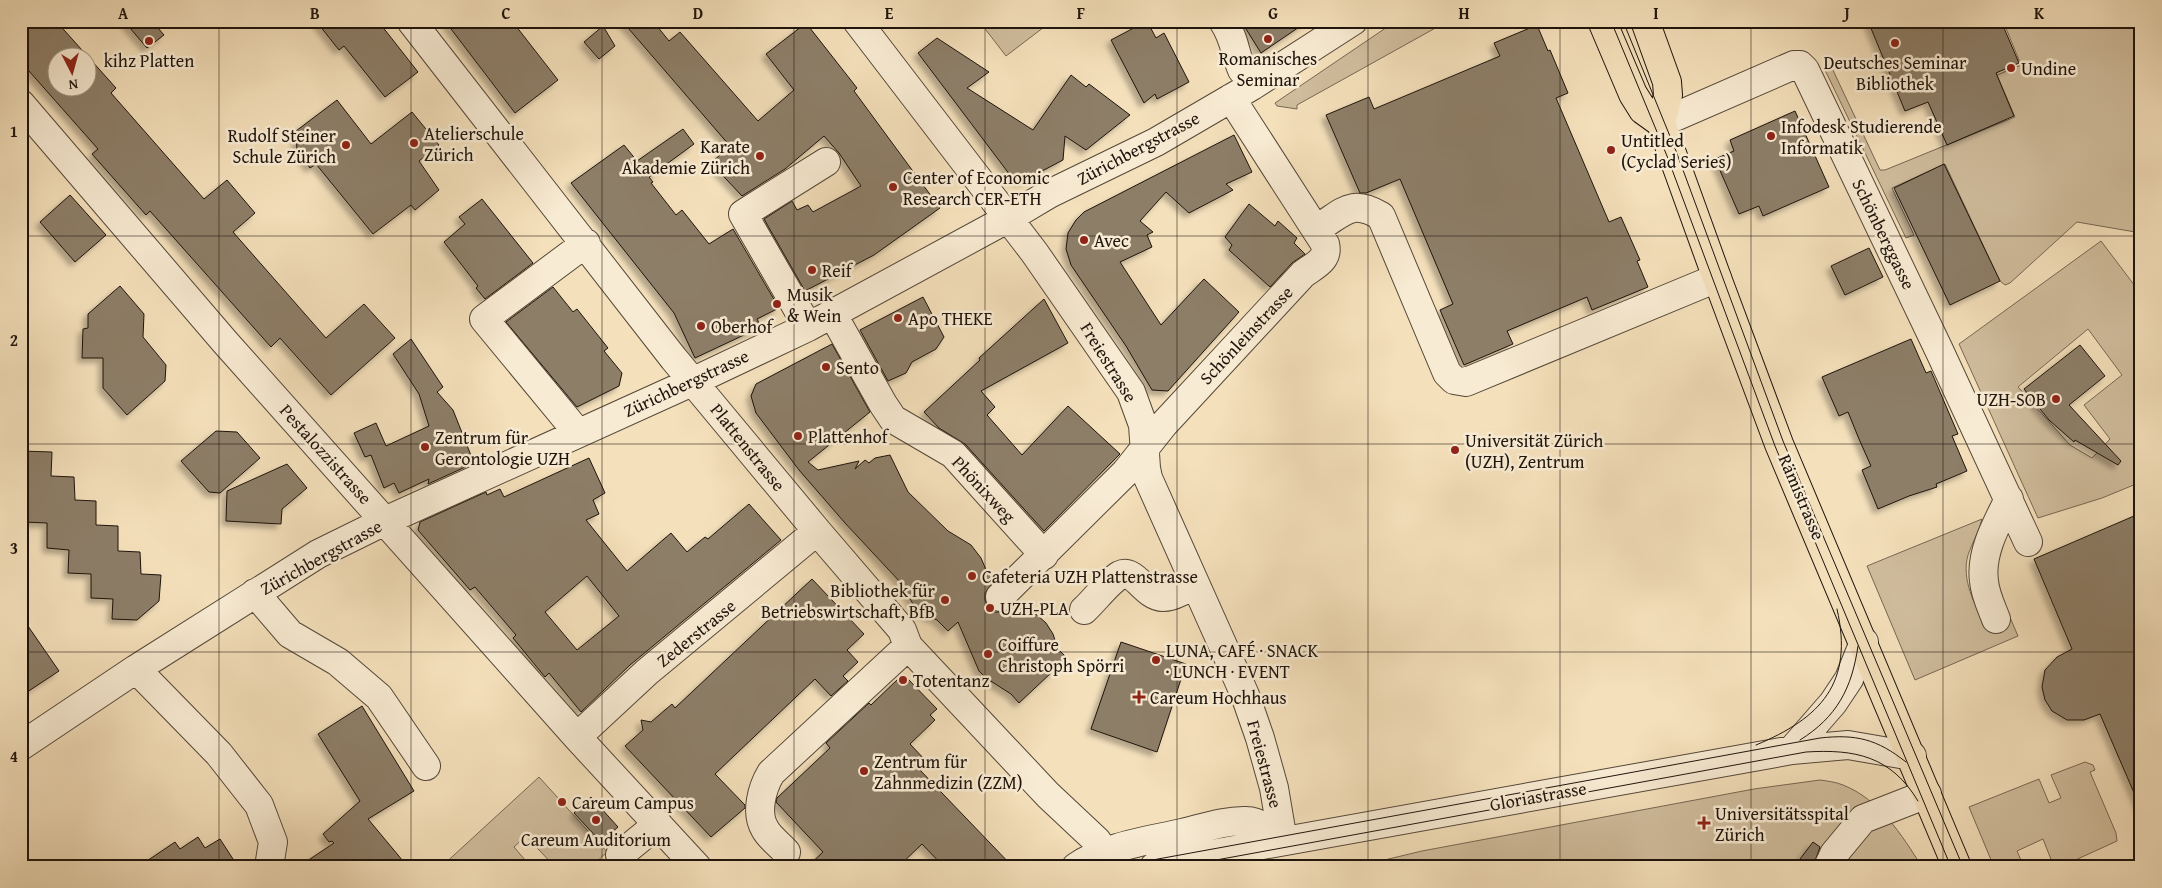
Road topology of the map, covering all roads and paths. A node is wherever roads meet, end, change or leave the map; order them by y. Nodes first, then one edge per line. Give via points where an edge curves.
1 (411, 21) edge
2 (857, 21) edge
3 (1222, 21) edge
4 (1353, 21) edge
5 (1602, 21) edge
6 (1645, 21) edge
7 (1242, 70) dead end
8 (1231, 98) junction
9 (21, 104) edge
10 (1661, 122) junction
11 (826, 162) dead end
12 (1007, 219) junction
13 (1316, 229) junction
14 (586, 243) junction
15 (1717, 278) junction
16 (832, 313) junction
17 (808, 327) junction
18 (694, 381) junction
19 (578, 433) junction
20 (1144, 448) junction
21 (2009, 499) junction
22 (386, 521) junction
23 (817, 531) junction
24 (2028, 542) dead end
25 (1044, 555) junction
26 (1195, 583) junction
27 (255, 593) junction
28 (1000, 597) dead end
29 (1084, 610) dead end
30 (1996, 619) dead end
31 (1864, 642) junction
32 (908, 646) junction
33 (136, 669) junction
34 (577, 737) junction
35 (21, 746) edge
36 (1792, 750) junction
37 (1912, 756) junction
38 (426, 766) dead end
39 (1927, 794) junction
40 (658, 824) junction
41 (1284, 841) junction
42 (786, 852) dead end
43 (620, 855) dead end
44 (1110, 859) edge
45 (268, 867) edge
46 (697, 867) edge
47 (1076, 867) edge
48 (1154, 867) edge
49 (1261, 867) edge
50 (1828, 867) edge
51 (1957, 867) edge

1 - 14 street, Plattenstrasse
2 - 12 street, Freiestrasse
3 - 7 street via 1231,33
4 - 8 street, Zürichbergstrasse
5 - 10 main road via 1638,102 1643,110
6 - 10 main road via 1667,82 1668,96
8 - 12 street, Zürichbergstrasse via 1156,142 1049,194
8 - 13 street, Schönleinstrasse
9 - 22 street, Pestalozzistrasse via 225,342
10 - 15 main road, Rämistrasse
10 - 21 street, Schönberggasse via 1794,66 1800,65 1805,70
11 - 17 street via 743,214
12 - 16 street, Zürichbergstrasse
12 - 20 street, Freiestrasse via 1062,290 1131,392 1143,425
13 - 15 street via 1350,208 1365,207 1381,216 1447,373 1454,380 1466,382
13 - 20 street, Schönleinstrasse via 1325,244 1323,260 1303,274
14 - 18 street, Plattenstrasse
14 - 19 street via 484,320
15 - 31 main road, Rämistrasse via 1779,444
16 - 17 street, Zürichbergstrasse
16 - 25 street, Phönixweg via 893,419 953,454
17 - 18 street, Zürichbergstrasse
18 - 19 street, Zürichbergstrasse
18 - 23 street, Plattenstrasse
19 - 22 street, Zürichbergstrasse
20 - 25 street, Schönleinstrasse via 1125,473
20 - 26 street, Freiestrasse via 1148,478
21 - 24 street, Schönberggasse
21 - 30 street via 1984,562 1983,579
22 - 27 street, Zürichbergstrasse via 318,554
22 - 34 street, Pestalozzistrasse
23 - 32 street, Plattenstrasse via 902,630
23 - 34 street, Zederstrasse via 647,672
25 - 28 street, Schönleinstrasse
26 - 29 street via 1162,597 1152,594 1133,576 1124,574
26 - 41 street, Freiestrasse via 1245,695 1260,738
27 - 33 street, Zürichbergstrasse
27 - 38 street via 290,634 338,662 379,697
31 - 36 street via 1849,679 1833,703
31 - 37 main road, Rämistrasse
32 - 42 street via 771,773 764,784 760,809 764,829
32 - 44 street, Plattenstrasse via 1048,795 1080,823
33 - 35 street, Zürichbergstrasse
33 - 45 street via 219,754 259,805 273,842
34 - 40 street, Pestalozzistrasse
36 - 37 street, Gloriastrasse via 1848,745
36 - 41 street, Gloriastrasse
37 - 39 main road, Rämistrasse
39 - 50 street via 1863,820 1834,854
39 - 51 main road, Rämistrasse
40 - 43 street
40 - 46 street, Pestalozzistrasse
41 - 44 street via 1249,820 1221,824
41 - 48 street, Gloriastrasse
41 - 49 street via 1273,858
44 - 47 street via 1085,860

